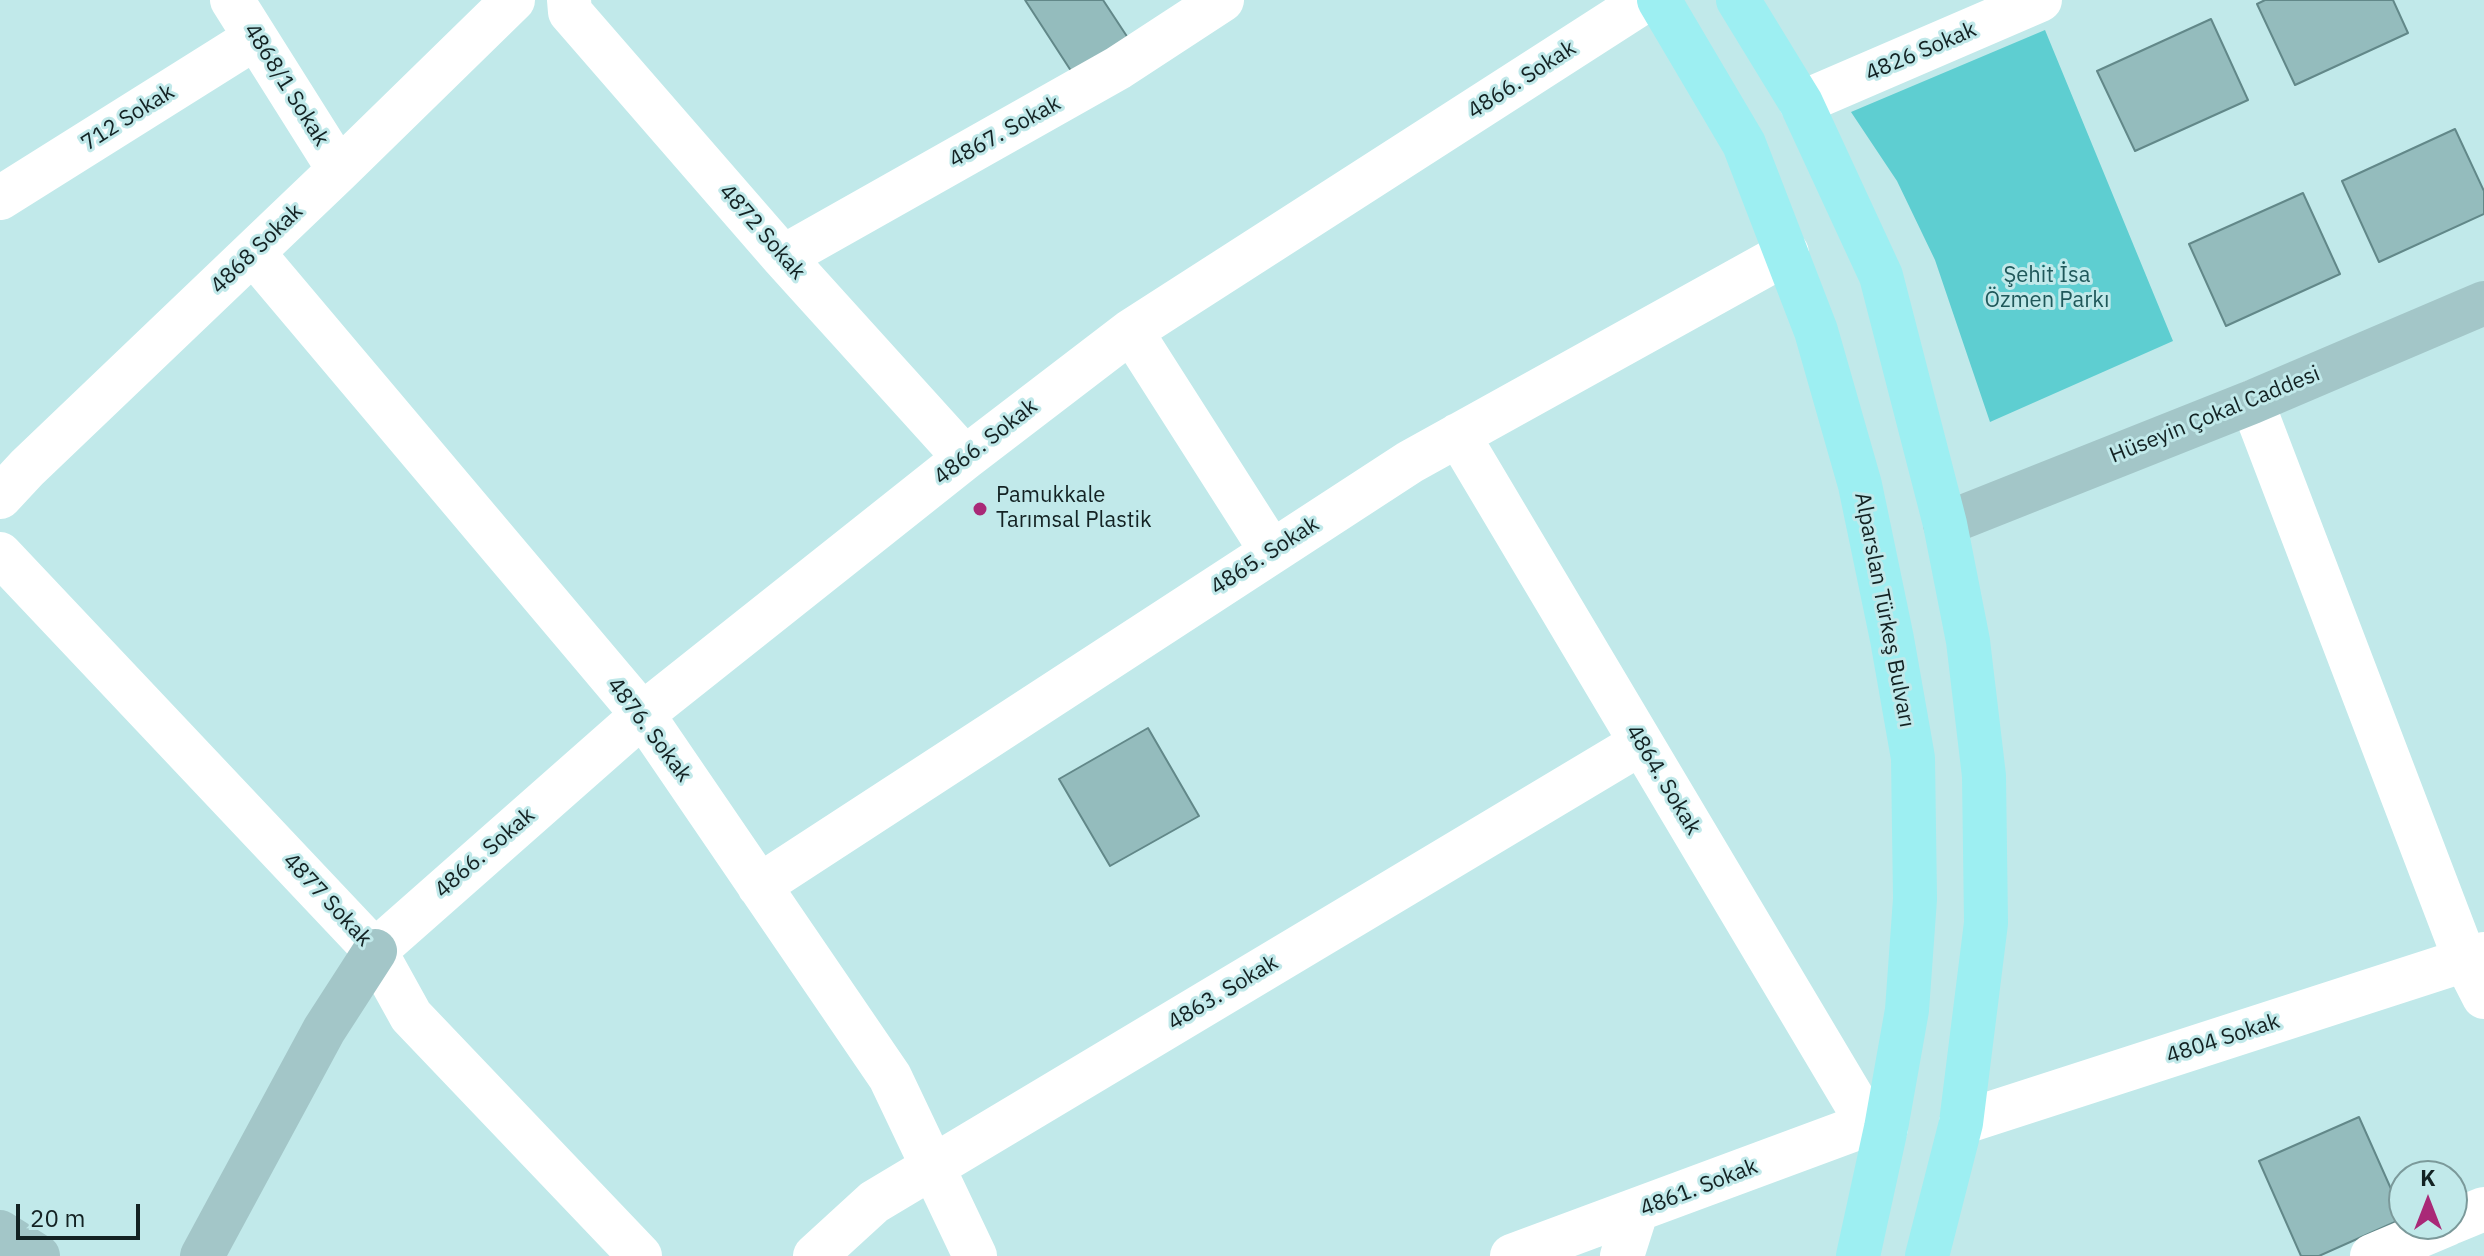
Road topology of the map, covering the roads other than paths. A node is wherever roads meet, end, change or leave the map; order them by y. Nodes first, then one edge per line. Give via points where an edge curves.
1 (232, 0) edge
2 (513, 0) edge
3 (569, 0) edge
4 (1222, 0) edge
5 (1646, 0) edge
6 (1659, 0) edge
7 (1738, 0) edge
8 (2040, 0) edge
9 (255, 38) junction
10 (1801, 103) junction
11 (339, 170) junction
12 (0, 198) edge
13 (253, 253) junction
14 (1787, 253) junction
15 (783, 257) junction
16 (2484, 303) edge
17 (1131, 331) junction
18 (2252, 402) junction
19 (1458, 435) junction
20 (965, 458) junction
21 (0, 497) edge
22 (1945, 524) junction
23 (1272, 552) junction
24 (0, 554) edge
25 (643, 715) junction
26 (1641, 743) junction
27 (759, 886) junction
28 (375, 951) junction
29 (2478, 971) edge
30 (1961, 1123) junction
31 (1877, 1126) junction
32 (933, 1166) junction
33 (1636, 1212) junction
34 (0, 1232) edge
35 (2410, 1240) edge
36 (38, 1256) edge
37 (202, 1256) edge
38 (640, 1256) edge
39 (815, 1256) edge
40 (975, 1256) edge
41 (1512, 1256) edge
42 (1622, 1256) edge
43 (1858, 1256) edge
44 (1927, 1256) edge
45 (2372, 1256) edge

1 - 9 street, 4868/1 Sokak
2 - 11 street, 4868 Sokak
3 - 15 street, 4872 Sokak via 570,12
4 - 15 street, 4867. Sokak via 1118,68
5 - 17 street, 4866. Sokak
6 - 14 main road, Alparslan Türkeş Bulvarı via 1744,144
7 - 10 main road
8 - 10 street, 4826 Sokak
9 - 11 street, 4868/1 Sokak
9 - 12 street, 712 Sokak
10 - 22 main road via 1881,276
11 - 13 street, 4868 Sokak
13 - 21 street, 4868 Sokak
13 - 25 street, 4876. Sokak
14 - 19 street, 4865. Sokak
14 - 31 main road, Alparslan Türkeş Bulvarı via 1816,331 1860,485 1913,758 1915,899 1907,1010
15 - 20 street, 4872 Sokak
16 - 18 street, Hüseyin Çokal Caddesi
17 - 20 street, 4866. Sokak
17 - 23 street
18 - 22 street, Hüseyin Çokal Caddesi
18 - 29 street
19 - 23 street, 4865. Sokak
19 - 26 street, 4864. Sokak
20 - 25 street, 4866. Sokak
22 - 30 main road via 1968,641 1984,776 1986,923
23 - 27 street, 4865. Sokak
24 - 28 street, 4877 Sokak
25 - 27 street, 4876. Sokak
25 - 28 street, 4866. Sokak
26 - 31 street, 4864. Sokak
26 - 32 street, 4863. Sokak
27 - 32 street, 4876. Sokak via 890,1077
28 - 37 street via 324,1030
28 - 38 street, 4877 Sokak via 411,1016
29 - 30 street, 4804 Sokak
30 - 44 main road
31 - 33 street, 4861. Sokak
31 - 43 main road, Alparslan Türkeş Bulvarı
32 - 39 street, 4863. Sokak via 874,1202
32 - 40 street, 4876. Sokak
33 - 41 street, 4861. Sokak
33 - 42 street
34 - 36 street
35 - 45 street

